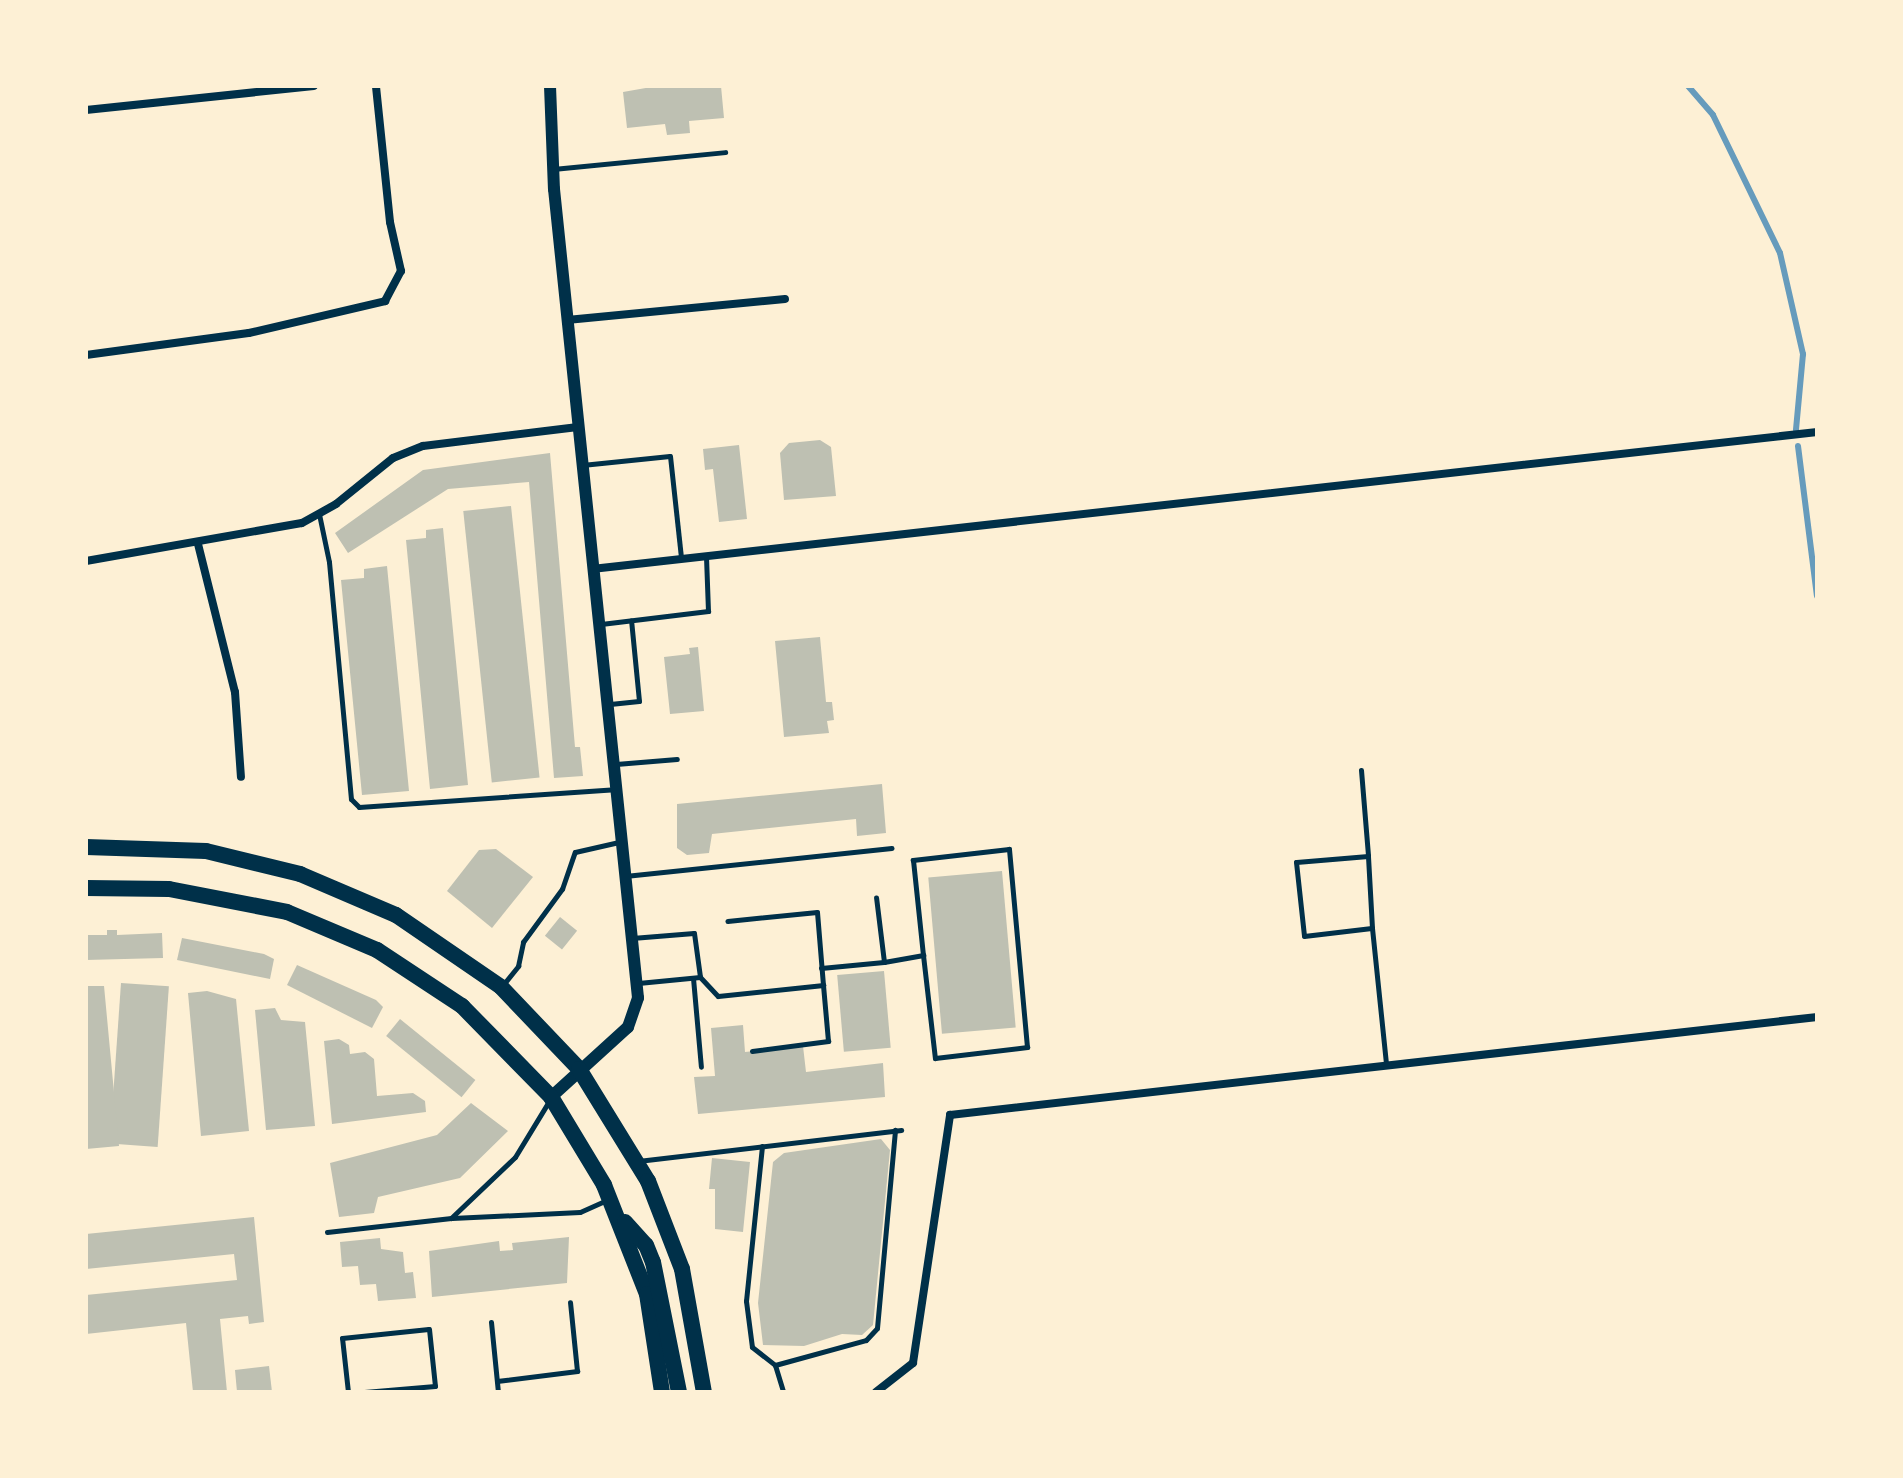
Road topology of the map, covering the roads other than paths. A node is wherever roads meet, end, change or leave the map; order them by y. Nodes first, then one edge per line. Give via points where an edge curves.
1 (314, 86) edge
2 (376, 86) edge
3 (550, 86) edge
4 (86, 110) edge
5 (725, 152) dead end
6 (552, 170) junction
7 (785, 299) dead end
8 (567, 320) junction
9 (86, 355) edge
10 (578, 427) junction
11 (1817, 432) edge
12 (582, 465) junction
13 (319, 514) junction
14 (198, 544) junction
15 (706, 556) junction
16 (681, 558) junction
17 (86, 561) edge
18 (592, 569) junction
19 (631, 620) junction
20 (597, 625) junction
21 (606, 705) junction
22 (677, 759) dead end
23 (611, 765) junction
24 (1361, 770) dead end
25 (241, 777) dead end
26 (614, 789) junction
27 (619, 842) junction
28 (86, 847) edge
29 (892, 848) dead end
30 (1368, 856) junction
31 (624, 876) junction
32 (86, 888) edge
33 (876, 897) dead end
34 (727, 921) dead end
35 (1372, 928) junction
36 (632, 938) junction
37 (923, 955) junction
38 (884, 962) junction
39 (821, 968) junction
40 (696, 978) junction
41 (637, 983) junction
42 (823, 985) junction
43 (501, 987) junction
44 (1817, 1017) edge
45 (752, 1051) dead end
46 (1386, 1064) junction
47 (701, 1067) dead end
48 (579, 1069) junction
49 (551, 1097) junction
50 (762, 1146) junction
51 (637, 1161) junction
52 (611, 1198) junction
53 (451, 1218) junction
54 (621, 1219) junction
55 (327, 1232) dead end
56 (570, 1302) dead end
57 (491, 1322) dead end
58 (775, 1365) junction
59 (497, 1381) junction
60 (348, 1392) edge
61 (364, 1392) edge
62 (498, 1392) edge
63 (662, 1392) edge
64 (679, 1392) edge
65 (704, 1392) edge
66 (783, 1392) edge
67 (876, 1392) edge

1 - 4 street
2 - 9 street via 390,222 401,271 385,301 249,333
3 - 6 street
5 - 6 lane
6 - 8 street
7 - 8 street
8 - 10 street
10 - 12 street
10 - 13 street via 423,446 393,458
11 - 15 street
12 - 16 lane via 670,456
12 - 18 street
13 - 14 street via 284,528
13 - 26 lane via 329,562 351,799 359,807
14 - 17 street
14 - 25 street via 235,692
15 - 16 street
15 - 19 lane via 708,611
16 - 18 street
18 - 20 street
19 - 20 lane
19 - 21 lane via 639,701
20 - 21 street
21 - 23 street
22 - 23 lane
23 - 26 street
24 - 30 lane
26 - 27 street
27 - 31 street
27 - 43 lane via 575,852 562,889 523,942 518,966
28 - 43 main road via 206,851 300,874 396,915
29 - 31 lane
30 - 35 lane
30 - 35 lane via 1296,862 1304,936
31 - 36 street
32 - 49 main road via 169,889 224,897 287,912 345,935 408,968 462,1006
33 - 38 lane
34 - 39 lane via 817,912
35 - 46 lane
36 - 40 lane via 694,933
36 - 41 street
37 - 37 lane via 913,860 1009,849 1027,1047 935,1058
37 - 38 lane
38 - 39 lane
39 - 42 lane
40 - 41 lane
40 - 42 lane via 718,996
40 - 47 lane
41 - 48 street via 637,1008 628,1027
42 - 45 lane via 828,1041
43 - 48 main road
44 - 46 street
46 - 67 street via 950,1115 913,1363
48 - 49 street
48 - 51 main road
49 - 52 main road
49 - 53 lane via 515,1157
50 - 51 lane
50 - 58 lane via 746,1301 752,1347
50 - 58 lane via 898,1130 877,1328 866,1340
51 - 65 main road via 682,1269
52 - 53 lane via 580,1212
52 - 54 main road
53 - 55 lane
54 - 63 main road via 647,1294
54 - 64 main road via 635,1229 653,1262
56 - 59 lane via 577,1371
57 - 59 lane
58 - 66 lane
59 - 62 lane
60 - 61 lane via 342,1338 429,1329 435,1386

